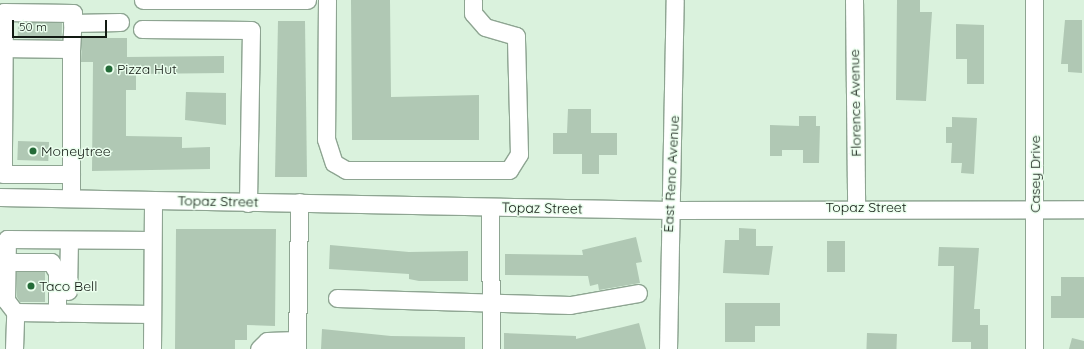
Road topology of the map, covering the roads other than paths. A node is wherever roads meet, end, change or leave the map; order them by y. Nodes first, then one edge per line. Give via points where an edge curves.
1 (143, 0) edge
2 (307, 0) edge
3 (327, 0) edge
4 (473, 0) edge
5 (675, 0) edge
6 (854, 0) edge
7 (1034, 0) edge
8 (120, 22) dead end
9 (72, 23) junction
10 (142, 29) dead end
11 (2, 48) edge
12 (71, 49) junction
13 (2, 148) edge
14 (71, 174) junction
15 (0, 197) edge
16 (71, 198) junction
17 (153, 200) junction
18 (298, 202) junction
19 (248, 203) junction
20 (490, 207) junction
21 (856, 207) junction
22 (1035, 208) junction
23 (1084, 209) edge
24 (671, 210) junction
25 (69, 240) junction
26 (152, 240) junction
27 (7, 262) junction
28 (638, 293) dead end
29 (337, 298) dead end
30 (491, 302) junction
31 (15, 312) junction
32 (62, 313) junction
33 (152, 314) junction
34 (297, 345) edge
35 (14, 349) edge
36 (152, 349) edge
37 (259, 349) edge
38 (491, 349) edge
39 (668, 349) edge
40 (1034, 349) edge

1 - 2 street
3 - 4 street via 326,140 334,163 346,170 509,170 519,154 516,36 485,27 473,13
5 - 24 street, East Reno Avenue
6 - 21 street, Florence Avenue
7 - 22 street, Casey Drive
8 - 9 street
9 - 11 street via 72,13 4,12
9 - 12 street
10 - 19 street via 251,30
11 - 12 street
11 - 13 street
12 - 14 street
13 - 14 street via 3,174
14 - 16 street
15 - 16 street, Topaz Street
16 - 17 street, Topaz Street
17 - 19 street, Topaz Street
17 - 26 street
18 - 19 street, Topaz Street
18 - 20 street, Topaz Street
18 - 34 street
20 - 24 street, Topaz Street
20 - 30 street
21 - 22 street, Topaz Street
21 - 24 street, Topaz Street
22 - 23 street, Topaz Street
22 - 40 street, Casey Drive
24 - 39 street, East Reno Avenue
25 - 26 street
25 - 27 street via 8,239
25 - 32 street
26 - 33 street
27 - 31 street via 6,300
27 - 32 street via 51,262 57,272
28 - 30 street via 570,305
29 - 30 street
30 - 38 street
31 - 32 street
31 - 35 street
32 - 33 street
33 - 36 street
34 - 37 street via 267,341

